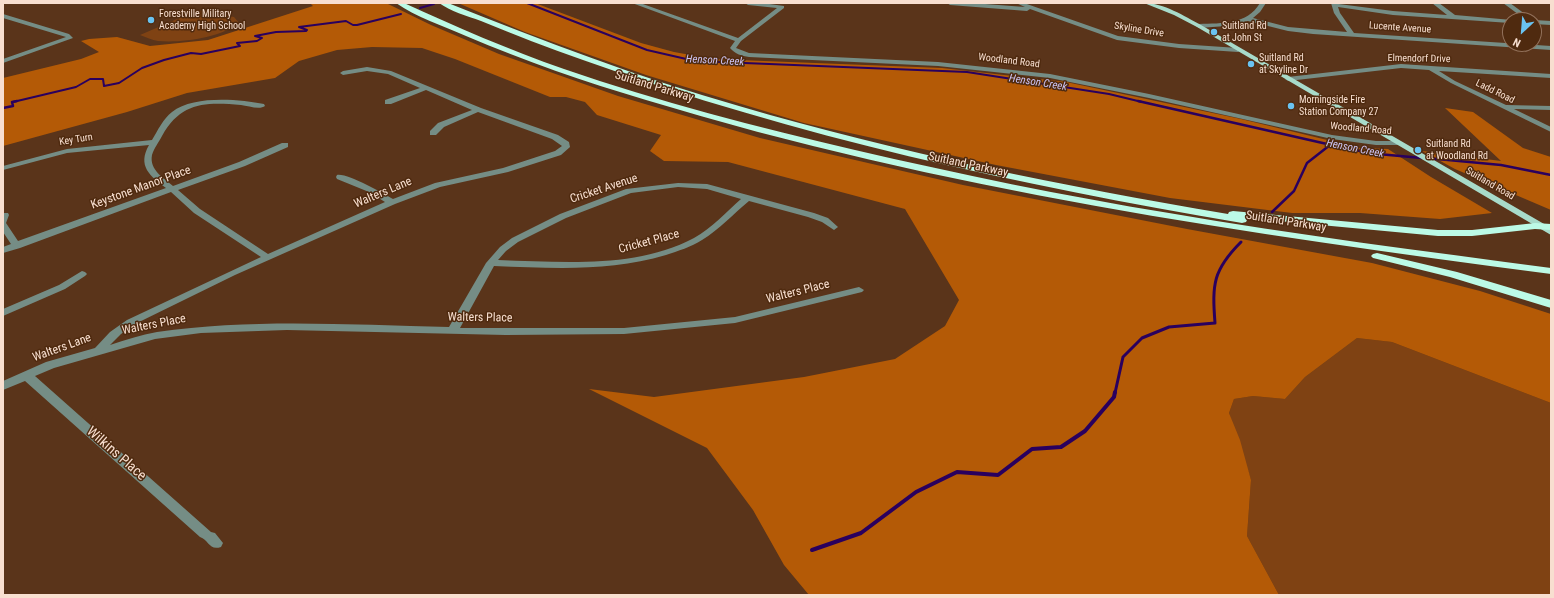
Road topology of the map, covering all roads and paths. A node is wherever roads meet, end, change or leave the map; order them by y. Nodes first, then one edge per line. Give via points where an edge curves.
1 (399, 3) edge
2 (442, 3) edge
3 (635, 3) edge
4 (748, 3) edge
5 (950, 3) edge
6 (1019, 3) edge
7 (1147, 3) edge
8 (1262, 3) edge
9 (1435, 3) edge
10 (1506, 3) edge
11 (1334, 4) edge
12 (1035, 9) junction
13 (1519, 12) edge
14 (3, 16) edge
15 (1453, 17) junction
16 (1249, 19) junction
17 (1502, 20) edge
18 (1199, 26) junction
19 (1352, 35) junction
20 (739, 40) junction
21 (1551, 48) edge
22 (1238, 50) junction
23 (3, 61) edge
24 (1431, 68) junction
25 (343, 73) dead end
26 (1551, 76) edge
27 (1288, 79) junction
28 (425, 88) junction
29 (388, 102) dead end
30 (261, 106) dead end
31 (1502, 107) junction
32 (1551, 108) edge
33 (478, 110) junction
34 (1551, 130) edge
35 (433, 133) dead end
36 (154, 142) junction
37 (1397, 143) junction
38 (285, 145) dead end
39 (3, 168) edge
40 (340, 177) dead end
41 (171, 188) junction
42 (747, 198) junction
43 (1121, 199) junction
44 (392, 202) junction
45 (1211, 224) junction
46 (3, 225) edge
47 (1546, 226) edge
48 (834, 227) dead end
49 (1551, 232) edge
50 (17, 246) junction
51 (3, 250) edge
52 (267, 257) junction
53 (491, 263) junction
54 (1551, 264) edge
55 (1551, 271) edge
56 (82, 274) dead end
57 (859, 290) dead end
58 (1551, 304) edge
59 (3, 312) edge
60 (453, 330) junction
61 (99, 350) junction
62 (26, 375) junction
63 (3, 386) edge
64 (210, 538) dead end

1 - 45 highway, Suitland Parkway via 469,36 528,59 618,90 721,120 848,152 981,181
2 - 43 highway, Suitland Parkway via 603,65 735,108 907,154
3 - 20 street
4 - 20 street via 782,7
5 - 12 street
6 - 12 street, Skyline Drive
7 - 18 main road, Suitland Road
8 - 16 street
9 - 15 street
10 - 13 street
11 - 15 street via 1387,12
11 - 19 street via 1339,17
12 - 22 street, Skyline Drive via 1123,40
14 - 23 street via 70,38
15 - 17 street
16 - 18 street
16 - 19 street, Lucente Avenue via 1293,30
18 - 22 main road, Suitland Road
19 - 21 street, Lucente Avenue
20 - 37 street, Woodland Road via 733,48 749,55 938,64 1050,76 1325,136 1376,143
22 - 27 main road, Suitland Road
24 - 26 street, Elmendorf Drive
24 - 27 street, Elmendorf Drive via 1401,66
24 - 31 street, Ladd Road
25 - 28 street, Walters Lane via 382,70
27 - 37 main road, Suitland Road
28 - 29 street
28 - 33 street, Walters Lane
30 - 36 street via 229,102 188,107 175,113
31 - 32 street
31 - 34 street, Ladd Road
33 - 35 street via 441,125
33 - 44 street, Walters Lane via 555,137 566,144 566,147 558,153 505,170 438,185
36 - 39 street, Key Turn via 68,151
36 - 41 street via 147,157 147,164 159,180
37 - 47 main road, Suitland Road
38 - 41 street, Keystone Manor Place via 255,159
40 - 44 street via 372,190
41 - 50 street, Keystone Manor Place
41 - 52 street via 201,214
42 - 48 street, Cricket Avenue via 811,215 825,220
42 - 53 street, Cricket Place via 699,238 670,251 644,258 604,265 577,266
42 - 53 street, Cricket Avenue via 696,186 678,185 629,191 533,230 503,249
43 - 47 highway via 1238,215 1426,232 1472,233
43 - 54 highway, Suitland Parkway via 1343,236
44 - 52 street, Walters Lane
45 - 55 highway, Suitland Parkway
45 - 58 highway via 1401,261
46 - 50 street
47 - 49 main road, Suitland Road
50 - 51 street, Keystone Manor Place
52 - 61 street, Walters Lane via 131,322 116,332
53 - 60 street, Cricket Avenue
56 - 59 street via 62,288
57 - 60 street, Walters Place via 735,320 624,331
60 - 61 street, Walters Place via 201,330 155,336
61 - 62 street, Walters Lane
62 - 63 street, Walters Lane
62 - 64 street, Wilkins Place

